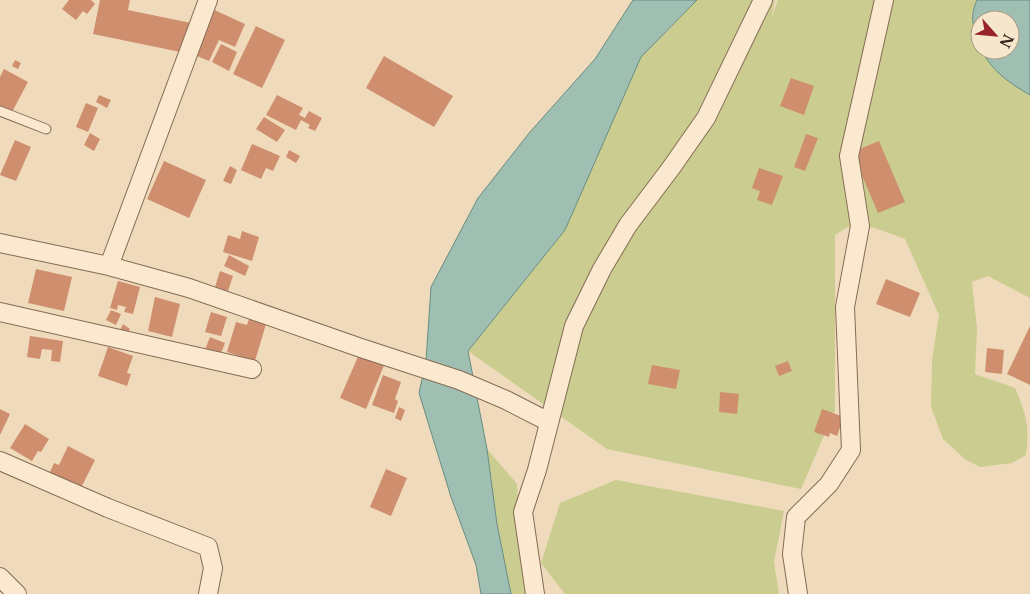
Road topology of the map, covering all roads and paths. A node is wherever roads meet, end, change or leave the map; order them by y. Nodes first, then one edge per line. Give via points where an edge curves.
1 (208, 0) edge
2 (763, 0) edge
3 (884, 0) edge
4 (0, 111) edge
5 (46, 129) dead end
6 (0, 243) edge
7 (109, 266) junction
8 (0, 312) edge
9 (252, 369) dead end
10 (549, 422) junction
11 (0, 461) edge
12 (0, 577) edge
13 (16, 594) edge
14 (208, 594) edge
15 (535, 594) edge
16 (798, 594) edge

1 - 7 street
2 - 10 street via 706,118 628,225 602,269 574,326
3 - 16 street via 849,156 860,226 845,307 851,450 829,484 796,517 792,554
4 - 5 lane
6 - 7 street
7 - 10 street via 189,288 459,380
8 - 9 street
10 - 15 street via 523,512
11 - 14 street via 208,547 214,568
12 - 13 street

